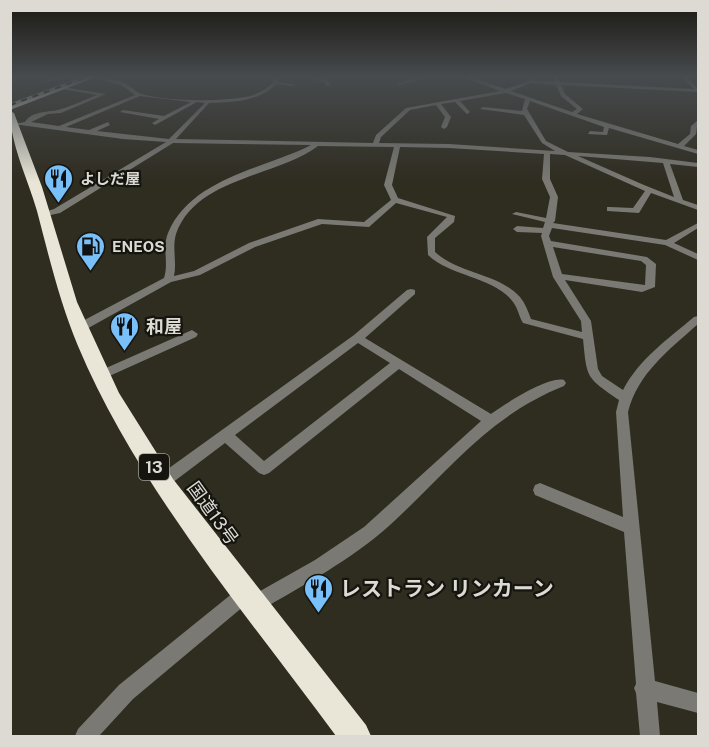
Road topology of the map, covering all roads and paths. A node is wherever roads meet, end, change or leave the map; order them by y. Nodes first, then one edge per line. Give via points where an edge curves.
1 (59, 112) edge
2 (97, 112) edge
3 (123, 112) dead end
4 (177, 112) edge
5 (199, 112) edge
6 (401, 112) edge
7 (444, 112) edge
8 (509, 112) edge
9 (567, 112) edge
10 (576, 112) edge
11 (525, 113) joint
12 (573, 114) junction
13 (12, 115) edge
14 (165, 118) junction
15 (699, 122) edge
16 (28, 123) junction
17 (155, 123) dead end
18 (108, 124) dead end
19 (607, 126) junction
20 (60, 127) junction
21 (444, 127) dead end
22 (650, 131) dead end
23 (90, 132) junction
24 (590, 133) dead end
25 (643, 137) junction
26 (171, 141) junction
27 (15, 144) edge
28 (316, 145) junction
29 (375, 146) junction
30 (397, 146) junction
31 (679, 147) junction
32 (699, 152) edge
33 (547, 153) junction
34 (566, 154) junction
35 (645, 159) junction
36 (666, 161) junction
37 (699, 165) edge
38 (651, 190) junction
39 (395, 200) junction
40 (679, 200) junction
41 (699, 208) edge
42 (610, 209) dead end
43 (516, 214) dead end
44 (44, 215) junction
45 (699, 225) edge
46 (549, 226) junction
47 (517, 229) dead end
48 (547, 243) junction
49 (667, 243) junction
50 (699, 257) edge
51 (558, 276) junction
52 (168, 280) junction
53 (411, 292) dead end
54 (699, 318) edge
55 (79, 328) junction
56 (192, 334) dead end
57 (588, 337) junction
58 (358, 338) junction
59 (398, 363) junction
60 (101, 375) junction
61 (560, 383) dead end
62 (625, 398) junction
63 (490, 420) junction
64 (226, 435) junction
65 (162, 481) junction
66 (540, 490) dead end
67 (632, 528) junction
68 (249, 599) junction
69 (644, 688) junction
70 (699, 703) edge
71 (348, 734) edge
72 (85, 736) edge
73 (650, 736) edge

1 - 16 street via 30,118
2 - 20 street
3 - 14 street
4 - 14 street
5 - 26 street
6 - 29 street via 378,136
7 - 21 street via 448,117
8 - 11 street
9 - 12 street
10 - 12 street
11 - 34 street via 544,142
12 - 19 street
13 - 16 street
13 - 27 highway, 国道13号 / 13
14 - 17 street
15 - 31 street
16 - 20 street
18 - 23 street
19 - 24 street via 605,135
19 - 25 street
20 - 23 street
22 - 25 street
23 - 26 street
25 - 31 street
25 - 35 street
26 - 28 street
26 - 44 street via 57,212
27 - 44 highway, 国道13号 / 13
28 - 29 street
28 - 52 street via 258,172 225,182 189,209 168,244
29 - 30 street
30 - 33 street via 426,142
30 - 39 street via 388,185
31 - 32 street
33 - 34 street
33 - 46 street via 546,179 554,197
34 - 35 street
34 - 38 street
35 - 36 street
36 - 37 street
36 - 40 street
38 - 40 street
38 - 42 street via 636,211
39 - 52 street via 366,225 321,221 252,245 198,273
39 - 57 street via 451,216 432,235 434,257 517,299 527,321
40 - 41 street
43 - 46 street
44 - 55 highway, 国道13号 / 13
45 - 49 street
46 - 47 street
46 - 48 street
46 - 49 street
48 - 51 street
48 - 51 street via 644,259 651,264 650,286 642,289
49 - 50 street
51 - 57 street via 582,312
52 - 55 street
53 - 58 street
54 - 62 street via 632,381
55 - 60 highway, 国道13号 / 13
56 - 60 street
57 - 62 street via 597,380
58 - 59 street
58 - 64 street
59 - 63 street
59 - 64 street via 264,469
60 - 65 highway, 国道13号 / 13
61 - 63 street via 524,398
62 - 67 street via 622,412
63 - 68 street via 382,522 327,561
64 - 65 street
65 - 68 highway, 国道13号 / 13
66 - 67 street
67 - 69 street
68 - 71 highway, 国道13号 / 13
68 - 72 street via 126,692
69 - 70 street
69 - 73 street

